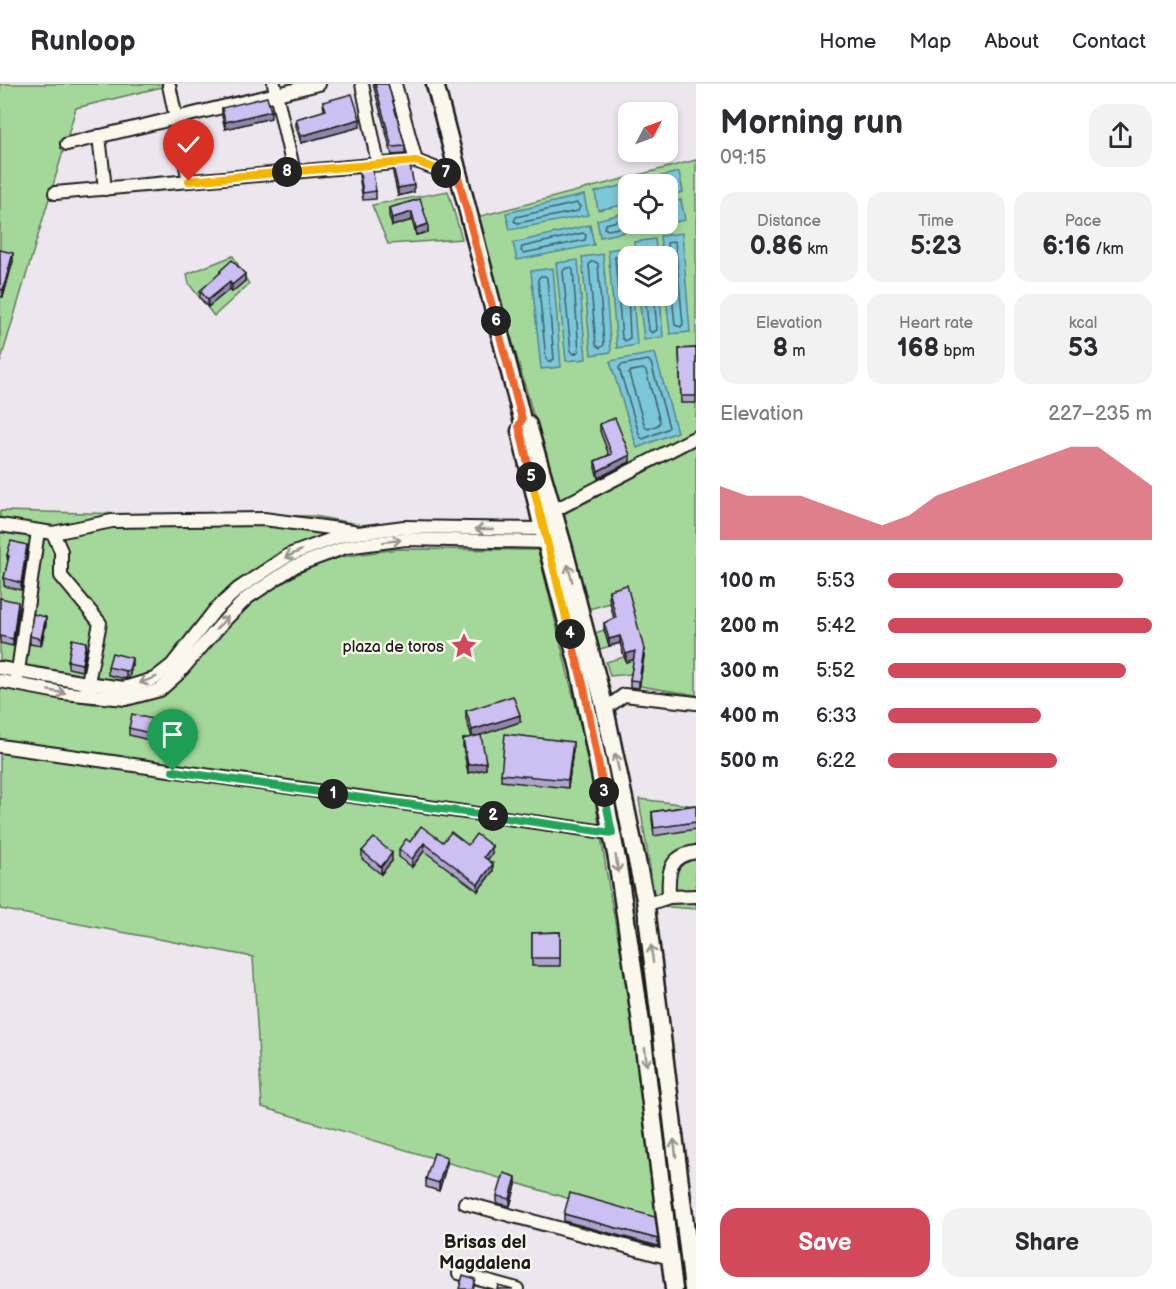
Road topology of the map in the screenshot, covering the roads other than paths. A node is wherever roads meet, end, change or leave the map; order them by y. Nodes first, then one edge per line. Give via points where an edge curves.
1 (319, 84) edge
2 (362, 84) edge
3 (395, 84) edge
4 (435, 84) edge
5 (169, 85) edge
6 (275, 89) edge
7 (178, 118) junction
8 (99, 136) junction
9 (67, 144) dead end
10 (416, 161) junction
11 (378, 164) junction
12 (294, 172) junction
13 (458, 177) junction
14 (189, 181) junction
15 (105, 189) junction
16 (55, 193) dead end
17 (522, 419) junction
18 (696, 437) edge
19 (553, 512) junction
20 (0, 525) edge
21 (38, 531) junction
22 (53, 533) junction
23 (362, 533) junction
24 (544, 535) junction
25 (0, 668) edge
26 (18, 678) junction
27 (0, 681) edge
28 (86, 689) junction
29 (696, 703) edge
30 (605, 709) junction
31 (0, 746) edge
32 (612, 833) junction
33 (696, 852) edge
34 (696, 896) edge
35 (669, 897) junction
36 (645, 905) junction
37 (465, 1203) dead end
38 (670, 1258) junction
39 (459, 1273) dead end
40 (517, 1289) edge
41 (674, 1289) edge
42 (693, 1289) edge

1 - 6 street
2 - 11 street
3 - 10 street
4 - 13 main road
5 - 7 street
6 - 7 street
6 - 12 street
7 - 8 street
7 - 14 street
8 - 9 street
8 - 15 street
10 - 11 street
10 - 13 street
11 - 12 street
12 - 14 street
13 - 17 main road
14 - 15 street
15 - 16 street
17 - 19 main road via 528,425
17 - 24 main road via 519,426
18 - 19 street
30 -> 19 main road
20 - 21 street
21 - 22 street
21 - 26 street
22 - 23 street via 112,521 264,519
22 - 28 street via 61,551 61,576 100,623
24 -> 23 street via 404,527
23 -> 28 street via 343,535 289,555 238,589 215,610 172,665 154,678 124,688
28 -> 24 street via 126,699 160,690 248,598 295,566 346,547 406,540
24 - 32 main road via 579,668
25 - 26 street
26 - 27 street
26 - 28 street
29 - 30 street via 624,695
36 -> 30 main road
31 - 32 street
32 -> 38 main road via 641,1023
33 - 35 street via 675,860 668,883
34 - 35 street
35 - 36 street
42 -> 36 main road
37 - 38 street
38 - 41 main road
39 - 40 street

